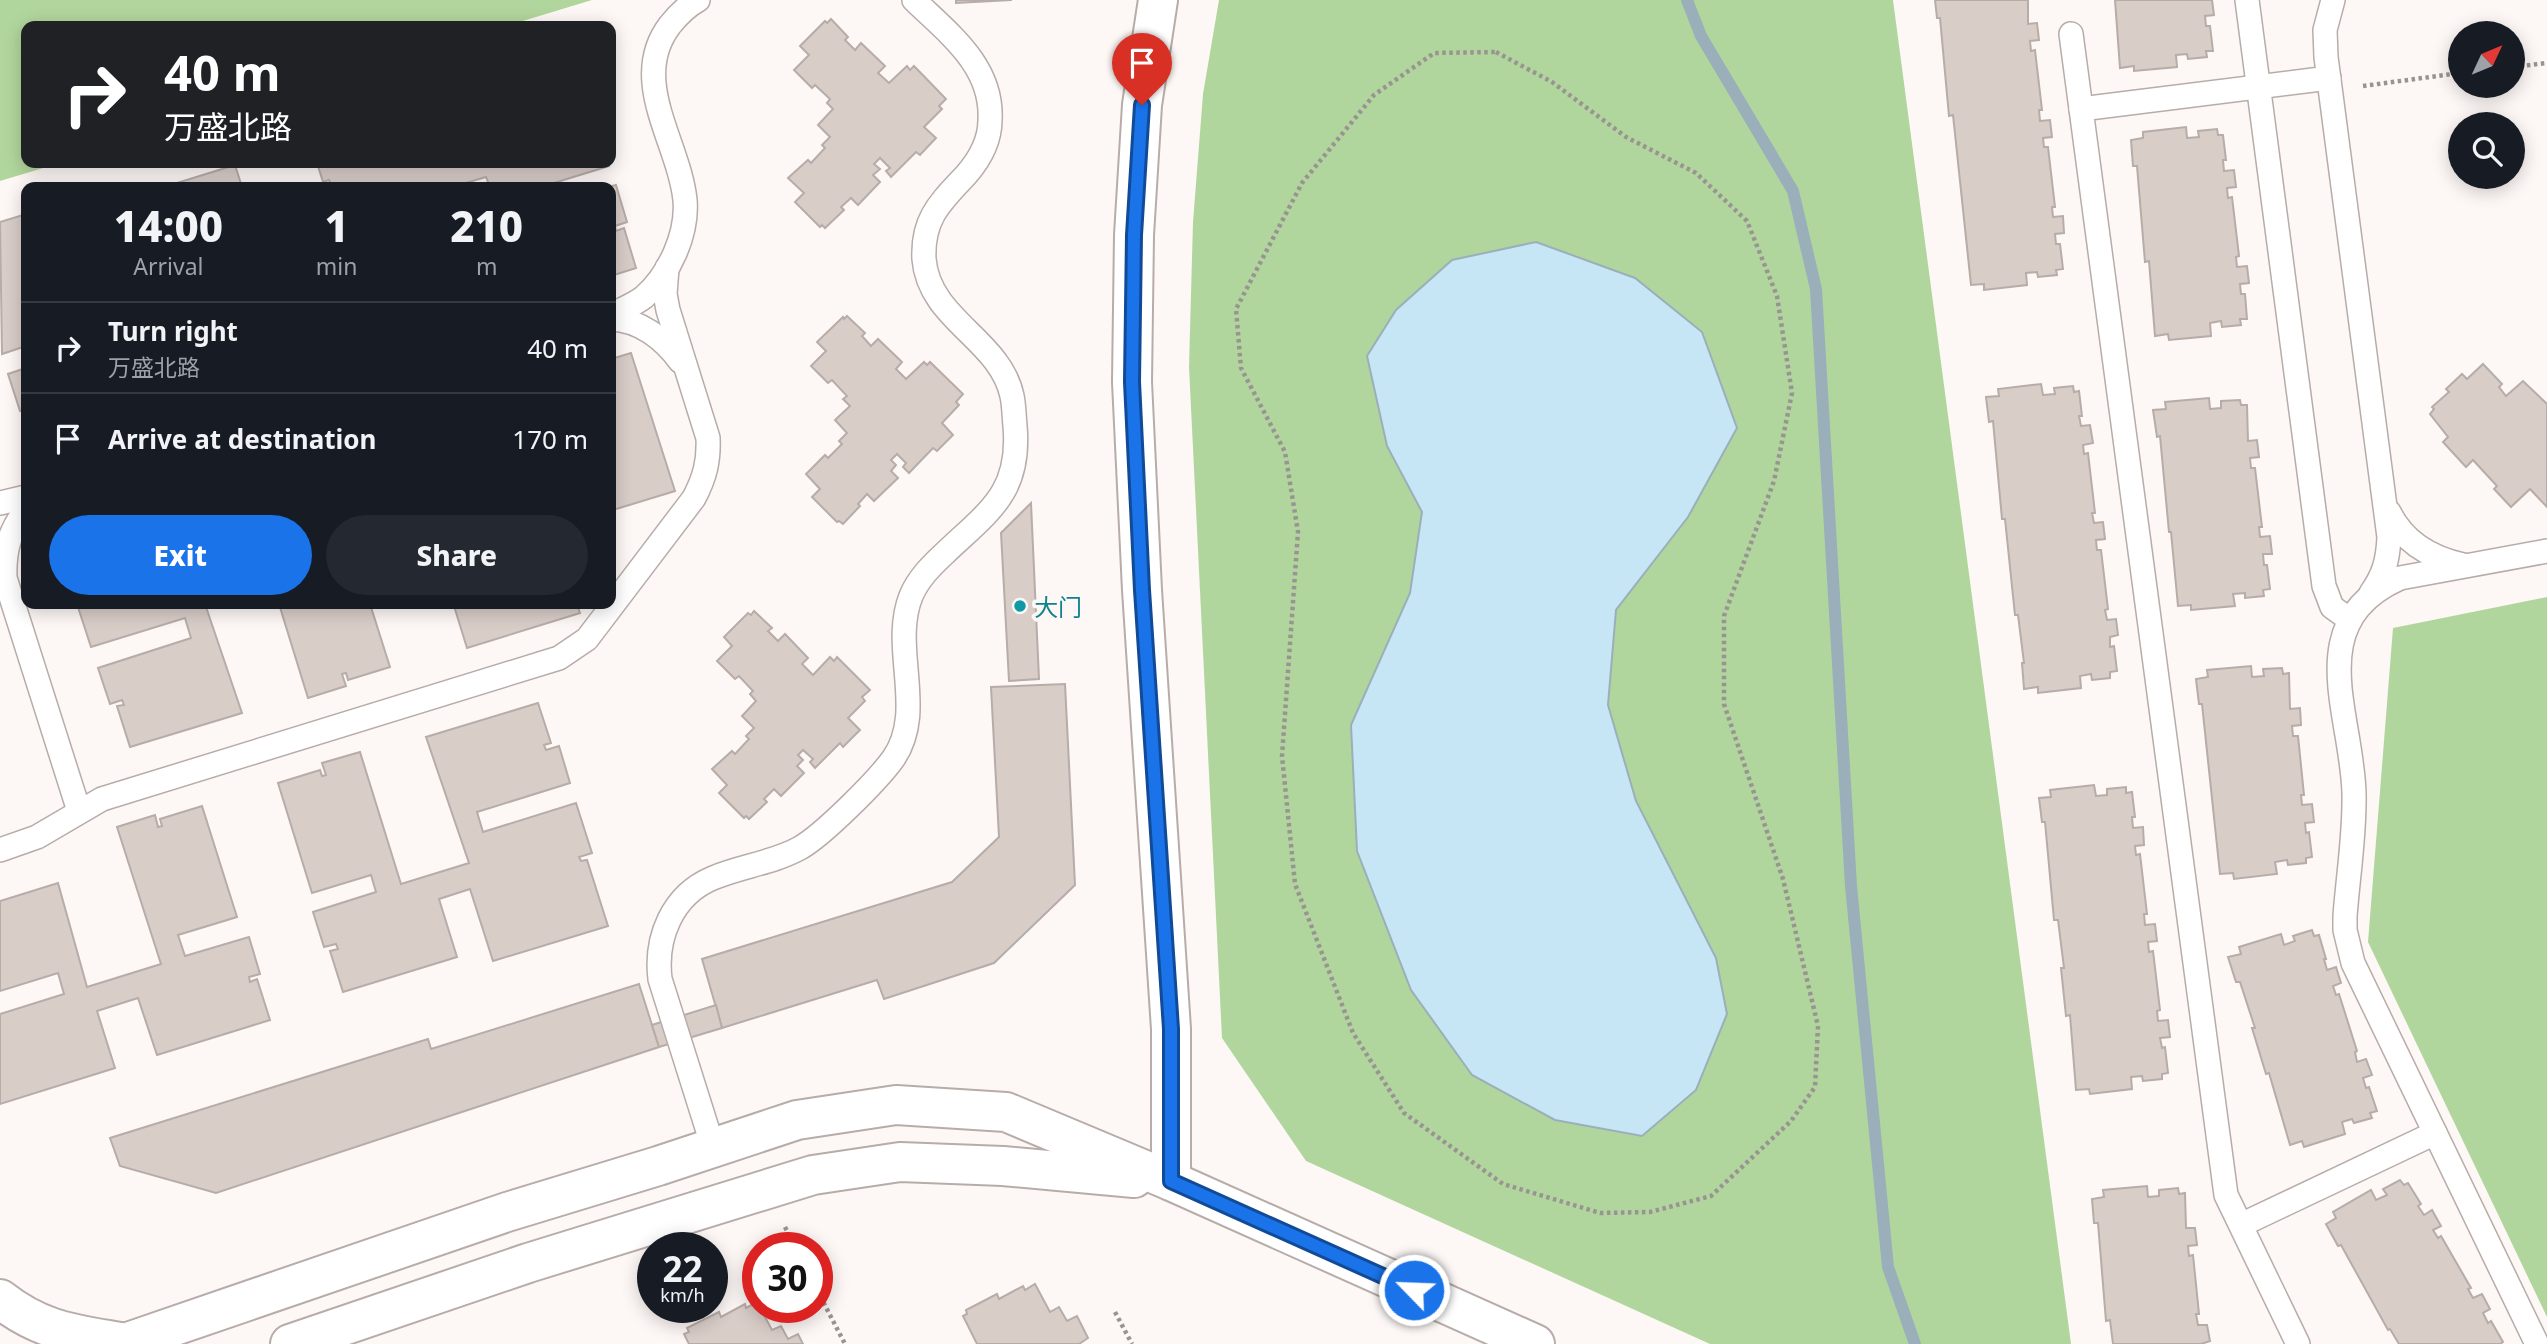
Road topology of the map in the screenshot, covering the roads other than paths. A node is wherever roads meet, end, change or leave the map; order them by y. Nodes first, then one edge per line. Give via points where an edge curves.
1 (698, 0) edge
2 (914, 0) edge
3 (1158, 0) edge
4 (2247, 0) edge
5 (2333, 0) edge
6 (2071, 34) dead end
7 (2330, 84) junction
8 (2259, 86) junction
9 (2081, 108) junction
10 (667, 268) junction
11 (616, 314) edge
12 (616, 319) edge
13 (688, 373) junction
14 (21, 497) edge
15 (0, 503) edge
16 (2385, 503) junction
17 (21, 519) edge
18 (2547, 551) edge
19 (2467, 566) junction
20 (2, 574) edge
21 (2369, 596) junction
22 (616, 603) edge
23 (612, 609) edge
24 (2350, 620) junction
25 (79, 811) junction
26 (0, 850) edge
27 (2435, 1133) junction
28 (713, 1147) junction
29 (1171, 1181) junction
30 (2241, 1225) junction
31 (0, 1300) edge
32 (124, 1343) edge
33 (290, 1344) edge
34 (1535, 1344) edge
35 (2298, 1344) edge
36 (2538, 1344) edge

1 - 10 lane via 663,34 654,62 654,89 685,201 681,233
2 - 28 lane via 974,62 990,102 990,127 983,151 935,209 925,235 925,263 934,294 999,365 1007,380 1016,457 999,499 916,584 909,600 904,636 908,715 895,756 809,843 706,881 688,895 668,922 658,959 660,979
3 - 29 street via 1141,118 1132,382 1171,1029
4 - 8 lane
5 - 7 lane via 2325,30
6 - 9 lane
7 - 8 lane
7 - 16 lane
8 - 9 lane
8 - 24 lane via 2324,586 2332,607
9 - 30 lane via 2226,1195
10 - 11 lane via 642,298
10 - 13 lane via 668,310
12 - 13 lane via 666,343
13 - 22 lane via 708,438 702,483
14 - 15 lane
16 - 19 lane via 2394,523 2417,546 2445,561
16 - 21 lane via 2389,557
17 - 20 lane via 8,541
18 - 19 lane
19 - 21 lane via 2400,578
20 - 25 lane
21 - 24 lane
23 - 25 lane via 580,645 559,658 102,799
24 - 27 lane via 2339,651 2338,678 2354,789 2345,930 2353,963
25 - 26 lane via 37,837
27 - 30 lane
27 - 36 lane
28 - 29 street via 797,1119 896,1105 1006,1112
28 - 32 street
29 - 33 street via 1003,1166 900,1163 813,1175 528,1263
29 - 34 street
30 - 35 lane
31 - 32 street via 22,1316 62,1332

